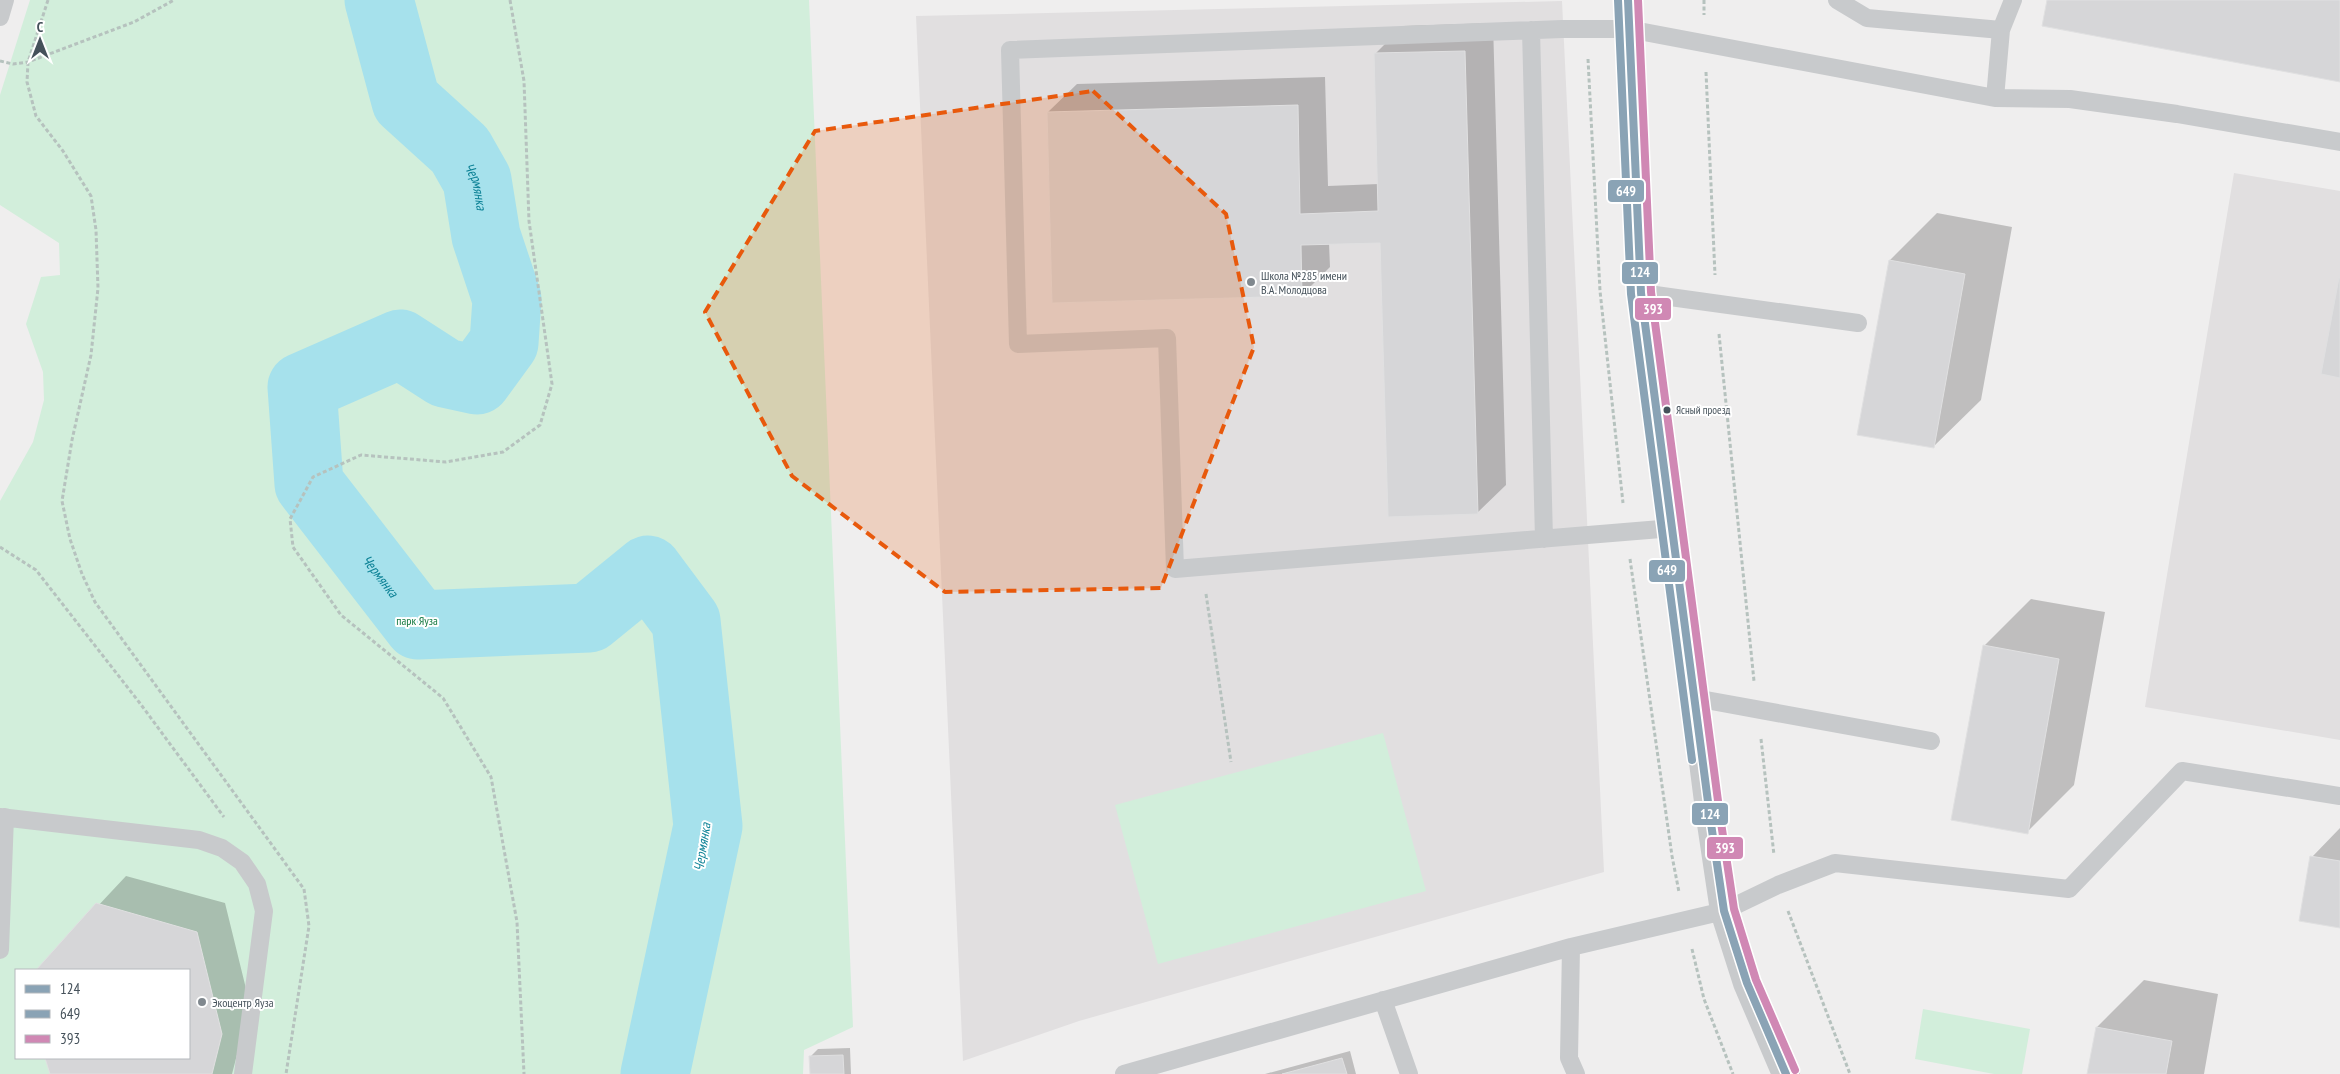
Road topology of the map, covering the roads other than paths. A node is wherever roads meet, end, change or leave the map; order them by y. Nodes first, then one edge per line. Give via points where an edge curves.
1 (5, 0) edge
2 (1628, 0) edge
3 (1837, 0) edge
4 (2012, 0) edge
5 (0, 16) edge
6 (1628, 28) junction
7 (1531, 30) junction
8 (2001, 30) junction
9 (1994, 98) junction
10 (2340, 142) edge
11 (1641, 293) junction
12 (1858, 322) dead end
13 (1673, 528) junction
14 (1544, 538) junction
15 (1695, 698) junction
16 (1931, 741) dead end
17 (2340, 796) edge
18 (3, 817) edge
19 (1724, 910) junction
20 (1571, 947) junction
21 (0, 950) edge
22 (1383, 1000) junction
23 (243, 1074) edge
24 (1124, 1074) edge
25 (1409, 1074) edge
26 (1576, 1074) edge
27 (1787, 1074) edge

1 - 5 lane
2 - 6 street
3 - 8 lane via 1867,18
4 - 8 lane
6 - 7 lane
6 - 9 lane
6 - 11 street
7 - 14 lane
7 - 14 lane via 1010,50 1018,344 1167,338 1175,569
8 - 9 lane
9 - 10 lane via 2070,99
11 - 12 lane
11 - 13 street
13 - 14 lane
13 - 15 street
15 - 16 lane
15 - 19 street
17 - 19 lane via 2182,770 2069,889 1835,863
18 - 21 lane
18 - 23 lane via 199,840 222,848 242,862 257,884 264,911
19 - 20 lane
19 - 27 street via 1747,983
20 - 22 lane
20 - 26 lane via 1569,1058
22 - 24 lane
22 - 25 lane

